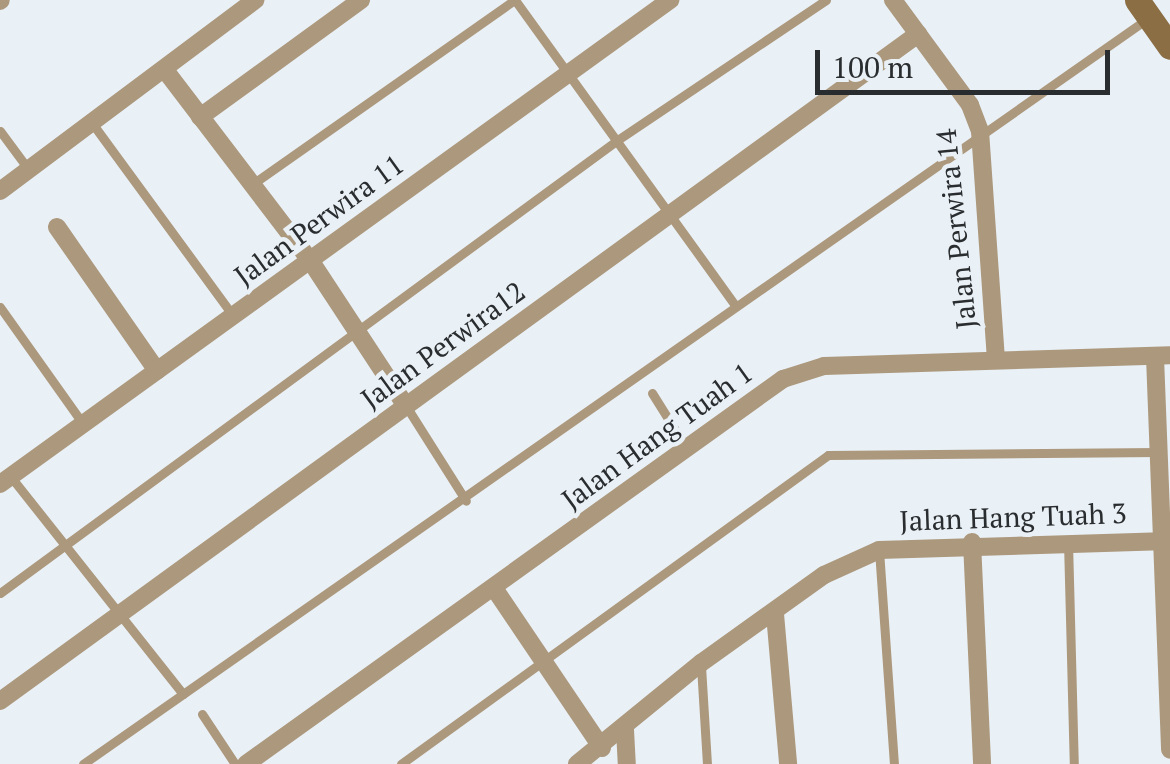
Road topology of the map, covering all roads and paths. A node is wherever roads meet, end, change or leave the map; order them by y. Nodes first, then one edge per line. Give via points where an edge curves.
1 (255, 0) edge
2 (360, 0) edge
3 (515, 0) edge
4 (670, 0) edge
5 (826, 0) edge
6 (894, 0) edge
7 (1143, 9) edge
8 (918, 34) junction
9 (1170, 47) edge
10 (166, 70) junction
11 (568, 74) junction
12 (200, 117) junction
13 (92, 124) junction
14 (0, 131) edge
15 (980, 132) junction
16 (616, 141) junction
17 (29, 170) junction
18 (254, 182) junction
19 (0, 190) edge
20 (670, 215) junction
21 (57, 227) dead end
22 (310, 260) junction
23 (736, 306) junction
24 (0, 307) edge
25 (233, 316) junction
26 (358, 334) junction
27 (1162, 356) edge
28 (996, 358) junction
29 (157, 371) junction
30 (652, 394) dead end
31 (406, 406) junction
32 (83, 424) junction
33 (687, 449) junction
34 (1161, 452) junction
35 (4, 474) edge
36 (466, 501) junction
37 (1068, 540) junction
38 (1160, 540) junction
39 (972, 542) junction
40 (70, 543) junction
41 (879, 550) junction
42 (494, 588) junction
43 (0, 593) edge
44 (122, 612) junction
45 (774, 614) junction
46 (701, 663) junction
47 (546, 665) junction
48 (183, 694) junction
49 (0, 701) edge
50 (202, 714) dead end
51 (626, 730) junction
52 (602, 748) junction
53 (1170, 750) edge
54 (257, 761) edge
55 (84, 764) edge
56 (235, 764) edge
57 (401, 764) edge
58 (577, 764) edge
59 (628, 764) edge
60 (706, 764) edge
61 (788, 764) edge
62 (894, 764) edge
63 (982, 764) edge
64 (1074, 764) edge

1 - 10 street
2 - 12 street
3 - 11 lane
3 - 18 lane
4 - 11 street, Jalan Perwira 11
5 - 16 lane
6 - 8 street, Jalan Perwira 14
7 - 9 street
7 - 15 lane
8 - 15 street, Jalan Perwira 14 via 970,106
8 - 20 street, Jalan Perwira12
10 - 12 street
10 - 13 street
11 - 16 lane
11 - 22 street, Jalan Perwira 11
12 - 18 street
13 - 17 street
13 - 25 lane
14 - 17 lane
15 - 23 lane
15 - 28 street, Jalan Perwira 14
16 - 20 lane
16 - 26 lane
17 - 19 street
18 - 22 street
20 - 23 lane
20 - 31 street, Jalan Perwira12
21 - 29 street
22 - 25 street, Jalan Perwira 11
22 - 26 street
23 - 36 lane
24 - 32 lane
25 - 29 street, Jalan Perwira 11
26 - 31 street
26 - 40 lane
27 - 28 street, Jalan Hang Tuah 1
27 - 34 street
28 - 33 street, Jalan Hang Tuah 1 via 824,366 783,380
29 - 32 street, Jalan Perwira 11
30 - 33 lane
31 - 36 lane
31 - 44 street, Jalan Perwira12
32 - 35 street, Jalan Perwira 11
33 - 42 street, Jalan Hang Tuah 1
34 - 38 street
34 - 47 lane via 828,455
35 - 40 lane
36 - 48 lane
37 - 38 street, Jalan Hang Tuah 3
37 - 39 street, Jalan Hang Tuah 3
37 - 64 lane
38 - 53 street
39 - 41 street, Jalan Hang Tuah 3
39 - 63 street
40 - 43 lane
40 - 44 lane
41 - 45 street, Jalan Hang Tuah 3 via 824,575
41 - 62 lane
42 - 47 street
42 - 54 street, Jalan Hang Tuah 1
44 - 48 lane
44 - 49 street, Jalan Perwira12
45 - 46 street, Jalan Hang Tuah 3
45 - 61 street
46 - 51 street, Jalan Hang Tuah 3
46 - 60 lane
47 - 52 street
47 - 57 lane
48 - 55 lane
50 - 56 lane
51 - 52 street, Jalan Hang Tuah 3
51 - 59 street
52 - 58 street, Jalan Hang Tuah 3

